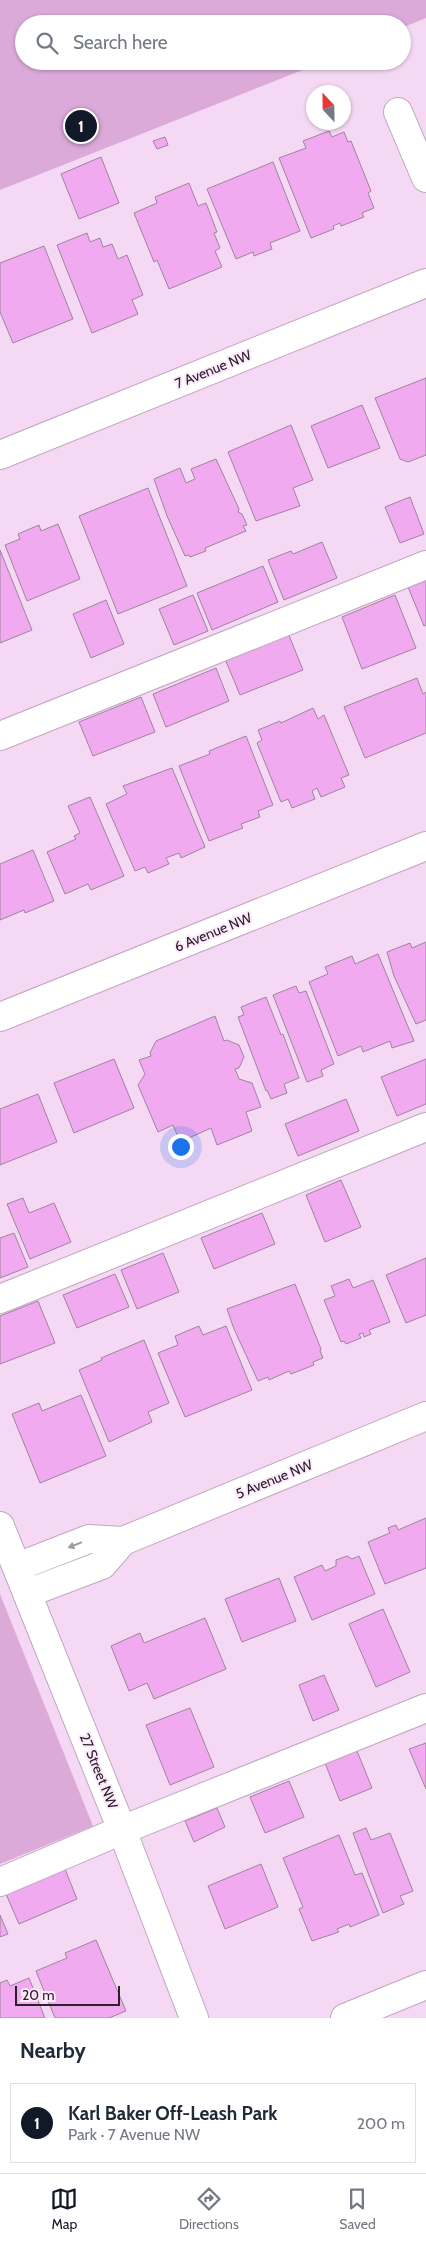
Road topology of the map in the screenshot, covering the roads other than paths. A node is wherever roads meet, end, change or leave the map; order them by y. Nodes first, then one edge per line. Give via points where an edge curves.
1 (398, 112) dead end
2 (426, 178) edge
3 (426, 283) edge
4 (0, 455) edge
5 (426, 565) edge
6 (0, 736) edge
7 (426, 846) edge
8 (0, 1017) edge
9 (426, 1127) edge
10 (0, 1299) edge
11 (426, 1416) edge
12 (0, 1526) edge
13 (123, 1541) junction
14 (17, 1567) junction
15 (28, 1593) junction
16 (426, 1708) edge
17 (122, 1830) junction
18 (0, 1882) edge
19 (426, 1985) edge
20 (194, 2018) edge
21 (345, 2018) edge

1 - 2 street
3 - 4 street, 7 Avenue NW
5 - 6 street
7 - 8 street, 6 Avenue NW
9 - 10 street
11 - 13 street, 5 Avenue NW
12 - 14 street, 27 Street NW
13 -> 14 street, 5 Avenue NW via 89,1539
13 - 15 street, 5 Avenue NW via 102,1565
14 - 15 street, 27 Street NW
15 - 17 street, 27 Street NW
16 - 17 street
17 - 18 street
17 - 20 street, 27 Street NW
19 - 21 street

